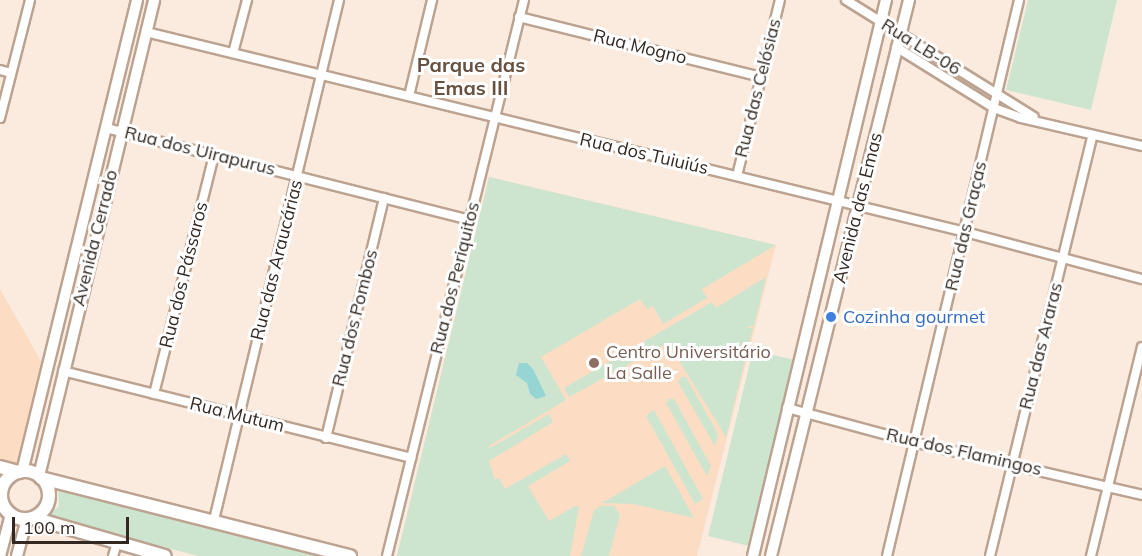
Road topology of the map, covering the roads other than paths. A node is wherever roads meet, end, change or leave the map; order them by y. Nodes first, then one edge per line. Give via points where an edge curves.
1 (30, 0) edge
2 (137, 0) edge
3 (154, 0) edge
4 (247, 0) edge
5 (339, 0) edge
6 (432, 0) edge
7 (524, 0) edge
8 (780, 0) edge
9 (846, 0) edge
10 (886, 0) edge
11 (909, 0) edge
12 (1019, 0) edge
13 (519, 17) junction
14 (881, 22) junction
15 (146, 32) junction
16 (900, 35) junction
17 (896, 47) junction
18 (233, 53) junction
19 (0, 70) edge
20 (11, 73) junction
21 (321, 75) junction
22 (761, 77) junction
23 (997, 94) junction
24 (409, 96) junction
25 (994, 108) junction
26 (0, 118) edge
27 (496, 118) junction
28 (1045, 123) junction
29 (106, 128) junction
30 (121, 132) junction
31 (1093, 135) junction
32 (1142, 146) edge
33 (214, 155) junction
34 (298, 175) junction
35 (736, 176) junction
36 (384, 198) junction
37 (837, 201) junction
38 (859, 206) junction
39 (469, 220) junction
40 (965, 232) junction
41 (1062, 260) junction
42 (1142, 279) edge
43 (1142, 347) edge
44 (63, 371) junction
45 (154, 394) junction
46 (787, 408) junction
47 (808, 414) junction
48 (237, 416) junction
49 (326, 438) junction
50 (913, 442) junction
51 (411, 458) junction
52 (1013, 463) junction
53 (0, 467) edge
54 (21, 472) junction
55 (40, 477) junction
56 (1108, 486) junction
57 (1142, 495) edge
58 (6, 512) edge
59 (30, 518) junction
60 (214, 520) junction
61 (117, 543) junction
62 (0, 556) edge
63 (17, 556) edge
64 (113, 556) edge
65 (165, 556) edge
66 (350, 556) edge
67 (387, 556) edge
68 (753, 556) edge
69 (771, 556) edge
70 (887, 556) edge
71 (990, 556) edge
72 (1091, 556) edge

1 - 20 street
2 - 29 street, Avenida Cerrado
3 - 15 street, Avenida Cerrado
4 - 18 street
5 - 21 street, Rua das Araucárias
6 - 24 street
7 - 13 street, Rua dos Periquitos
8 - 22 street, Rua das Celósias
9 - 14 street, Rua LB-06
10 - 14 street, Avenida das Emas
11 - 16 street, Avenida das Emas
12 - 23 street, Rua das Graças
13 - 22 street, Rua Mogno
13 - 27 street, Rua dos Periquitos
14 - 16 street, Rua LB-06
14 - 37 street, Avenida das Emas
15 - 18 street, Rua dos Tuiuiús
15 - 30 street, Avenida Cerrado
16 - 17 street, Avenida das Emas
16 - 23 street, Rua LB-06
17 - 25 street, Rua LB-06
17 - 38 street, Avenida das Emas
18 - 21 street, Rua dos Tuiuiús
19 - 20 street
20 - 26 street
21 - 24 street, Rua dos Tuiuiús
21 - 34 street, Rua das Araucárias
22 - 35 street, Rua das Celósias
23 - 25 street, Rua das Graças
23 - 28 street, Rua LB-06
24 - 27 street, Rua dos Tuiuiús
25 - 28 street, Rua LB-06
25 - 40 street, Rua das Graças
27 - 35 street, Rua dos Tuiuiús
27 - 39 street, Rua dos Periquitos
28 - 31 street
29 - 30 street, Rua dos Uirapurus
29 - 54 street, Avenida Cerrado
30 - 33 street, Rua dos Uirapurus
30 - 44 street, Avenida Cerrado
31 - 32 street
31 - 41 street, Rua das Araras
33 - 34 street, Rua dos Uirapurus
33 - 45 street, Rua dos Pássaros
34 - 36 street, Rua dos Uirapurus
34 - 48 street, Rua das Araucárias
35 - 37 street, Rua dos Tuiuiús
36 - 39 street, Rua dos Uirapurus
36 - 49 street, Rua dos Pombos
37 - 38 street, Rua dos Tuiuiús
37 - 46 street, Avenida das Emas
38 - 40 street, Rua dos Tuiuiús
38 - 47 street, Avenida das Emas
39 - 51 street, Rua dos Periquitos
40 - 41 street, Rua dos Tuiuiús
40 - 50 street, Rua das Graças
41 - 42 street, Rua dos Tuiuiús
41 - 52 street, Rua das Araras
43 - 56 street
44 - 45 street, Rua Mutum
44 - 55 street, Avenida Cerrado
45 - 48 street, Rua Mutum
46 - 47 street, Rua dos Flamingos
46 - 68 street, Avenida das Emas
47 - 50 street, Rua dos Flamingos
47 - 69 street, Avenida das Emas
48 - 49 street, Rua Mutum
48 - 60 street, Rua das Araucárias
49 - 51 street, Rua Mutum
50 - 52 street, Rua dos Flamingos
50 - 70 street, Rua das Graças
51 - 67 street, Rua dos Periquitos
52 - 56 street, Rua dos Flamingos
52 - 71 street, Rua das Araras
53 - 54 main road
54 - 55 main road
54 - 58 main road via 10,476 2,489
55 - 59 main road via 48,488 48,502
55 - 60 main road
56 - 57 street, Rua dos Flamingos
56 - 72 street
58 - 59 main road
58 - 62 street
59 - 61 main road
59 - 63 street
60 - 66 main road
61 - 64 street
61 - 65 main road

